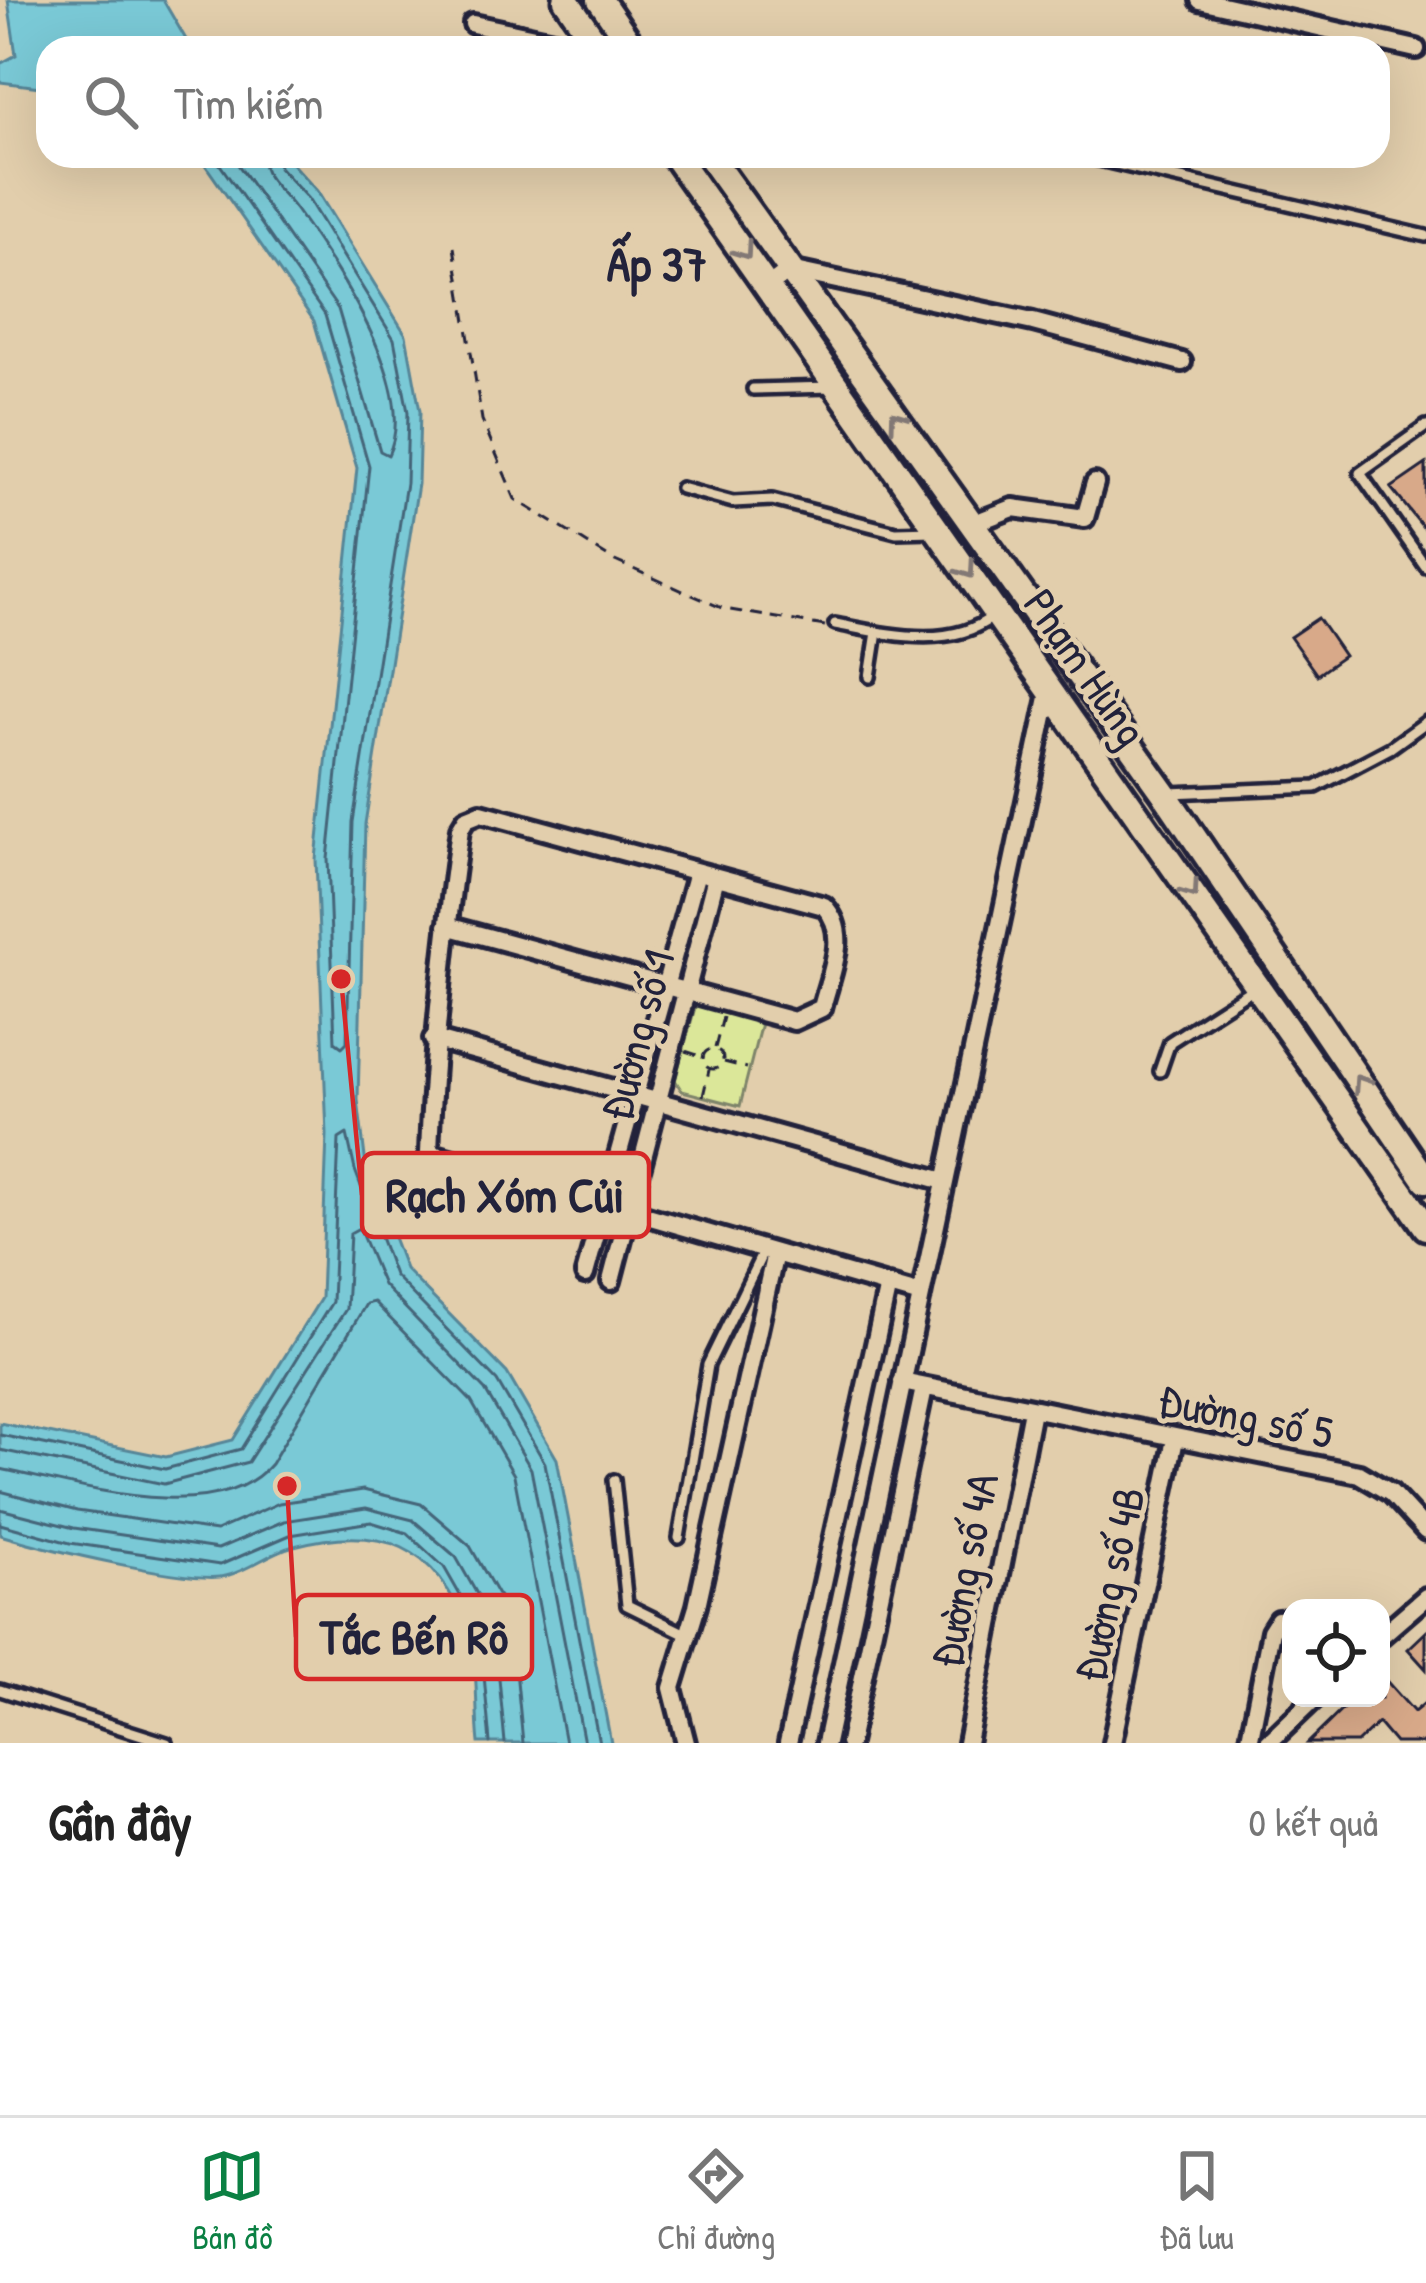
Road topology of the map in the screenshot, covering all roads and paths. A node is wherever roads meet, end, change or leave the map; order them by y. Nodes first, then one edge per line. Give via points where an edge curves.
1 (566, 0) edge
2 (600, 0) edge
3 (1199, 0) edge
4 (473, 24) dead end
5 (530, 36) edge
6 (591, 36) edge
7 (625, 36) edge
8 (1358, 36) edge
9 (1390, 43) edge
10 (1415, 49) dead end
11 (684, 168) edge
12 (717, 168) edge
13 (1134, 168) edge
14 (1426, 236) edge
15 (454, 247) dead end
16 (790, 271) junction
17 (768, 286) junction
18 (1183, 362) dead end
19 (838, 387) junction
20 (754, 389) dead end
21 (1426, 426) edge
22 (1095, 483) dead end
23 (681, 488) dead end
24 (972, 524) junction
25 (939, 531) junction
26 (1426, 567) edge
27 (998, 613) junction
28 (831, 625) joint
29 (877, 632) junction
30 (870, 677) dead end
31 (1050, 687) junction
32 (1426, 722) edge
33 (1164, 793) junction
34 (697, 872) junction
35 (716, 877) junction
36 (447, 926) junction
37 (665, 986) junction
38 (1257, 986) junction
39 (686, 992) junction
40 (727, 1004) junction
41 (433, 1039) junction
42 (715, 1050) junction
43 (723, 1062) junction
44 (747, 1068) dead end
45 (710, 1069) junction
46 (1160, 1071) dead end
47 (635, 1095) junction
48 (658, 1101) junction
49 (698, 1112) junction
50 (1426, 1180) edge
51 (944, 1181) junction
52 (604, 1204) junction
53 (629, 1211) junction
54 (1426, 1227) edge
55 (770, 1252) junction
56 (585, 1274) dead end
57 (610, 1281) dead end
58 (888, 1286) junction
59 (921, 1295) junction
60 (902, 1382) junction
61 (924, 1388) junction
62 (1032, 1410) junction
63 (1175, 1439) junction
64 (614, 1480) dead end
65 (1426, 1531) edge
66 (679, 1538) dead end
67 (1426, 1597) edge
68 (1282, 1619) edge
69 (1390, 1627) edge
70 (688, 1635) junction
71 (0, 1690) edge
72 (1306, 1707) edge
73 (167, 1743) edge
74 (686, 1743) edge
75 (788, 1743) edge
76 (826, 1743) edge
77 (849, 1743) edge
78 (967, 1743) edge
79 (1112, 1743) edge
80 (1249, 1743) edge
81 (1268, 1743) edge

1 - 6 main road
2 - 7 main road
3 - 8 street
4 - 5 street
9 - 10 street
11 -> 17 main road, Phạm Hùng
12 - 16 main road, Phạm Hùng
13 - 14 lane
15 - 28 path via 482,420 515,499 615,561 724,609
16 - 17 street
16 - 18 street
24 -> 16 main road, Phạm Hùng
17 - 19 main road, Phạm Hùng
19 - 20 lane
19 - 25 main road, Phạm Hùng
21 - 26 lane via 1360,473
22 - 24 street via 1085,518 1013,508
23 - 25 lane via 733,502 772,500 896,532
24 - 33 main road, Phạm Hùng
25 -> 27 main road, Phạm Hùng
27 - 29 lane via 947,635
27 - 31 main road, Phạm Hùng
28 - 29 lane
29 - 30 lane
31 -> 38 main road, Phạm Hùng
31 - 51 street
32 - 33 lane via 1316,787
50 -> 33 main road, Phạm Hùng
34 - 35 street
34 - 36 street via 482,813 460,830
34 - 37 street
35 - 39 street, Đường số 1
35 - 40 street via 824,906 840,935 822,1009 810,1018
36 - 37 street
36 - 41 street
37 - 39 street
37 - 47 street
38 - 46 lane via 1170,1042
38 - 54 main road, Phạm Hùng
39 - 40 street
39 - 48 street, Đường số 1
40 - 42 path
41 - 47 street
41 - 52 street via 429,1153
42 - 43 path
42 - 45 path via 704,1057
43 - 44 path
43 - 45 path
45 - 49 path
47 - 48 street
47 - 52 street
48 - 49 street
48 - 53 street, Đường số 1
49 - 51 street
51 - 59 street
52 - 53 street
52 - 56 street
53 - 55 street
53 - 57 street, Đường số 1
55 - 58 street
55 - 66 lane via 708,1365
55 - 70 street
58 - 59 street
58 - 75 street
59 - 60 street
60 - 61 street, Đường số 5
60 - 76 street
61 - 62 street, Đường số 5
61 - 77 street
62 - 63 street, Đường số 5
62 - 78 street, Đường số 4A
63 - 65 street, Đường số 5 via 1359,1474 1391,1493
63 - 79 street, Đường số 4B
64 - 70 lane via 626,1603
67 - 69 street
68 - 80 street via 1271,1631
70 - 74 street via 672,1688
71 - 73 lane
72 - 81 street

